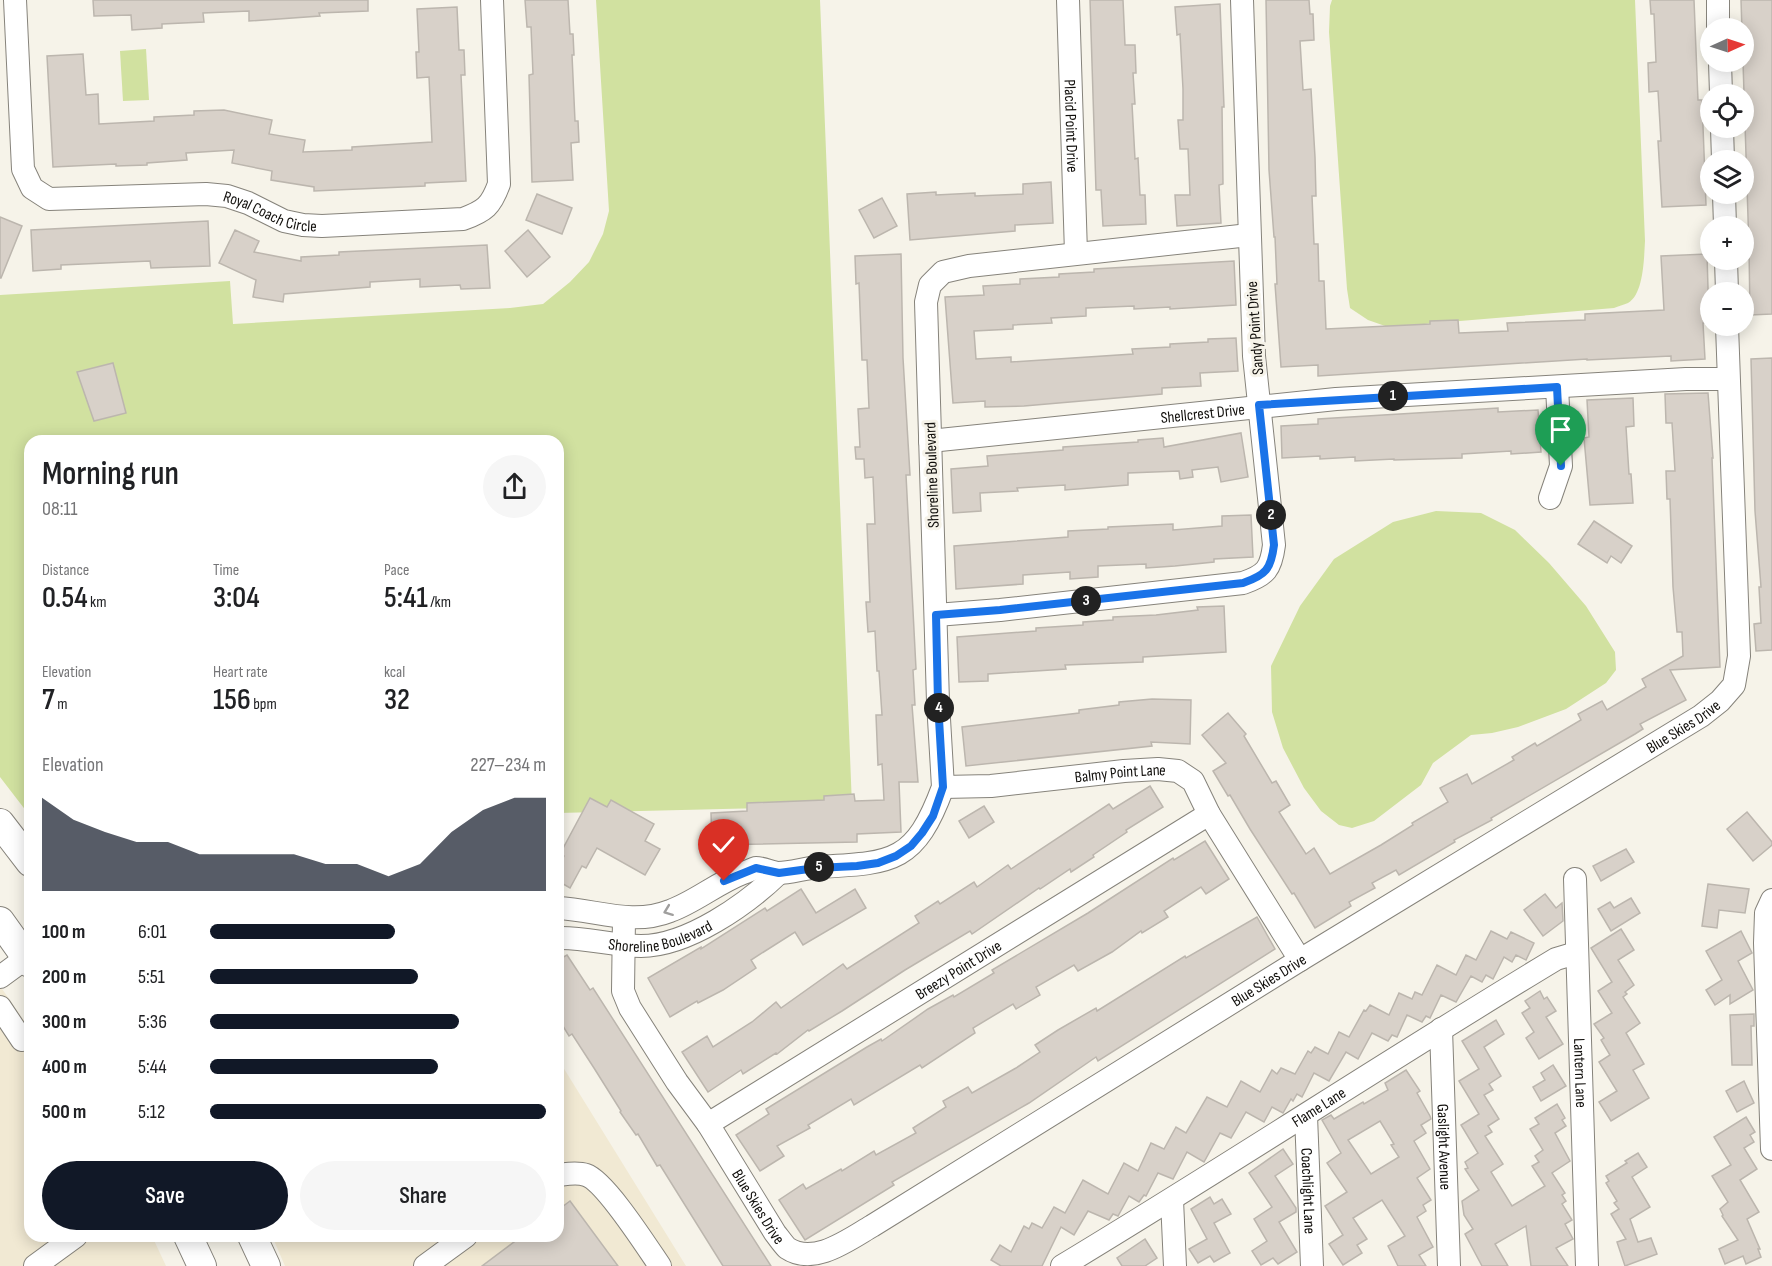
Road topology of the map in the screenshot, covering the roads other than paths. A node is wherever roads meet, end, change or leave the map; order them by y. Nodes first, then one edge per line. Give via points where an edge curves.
1 (15, 0) edge
2 (492, 0) edge
3 (1068, 0) edge
4 (1242, 0) edge
5 (1718, 0) edge
6 (1719, 18) edge
7 (1249, 235) junction
8 (1076, 253) junction
9 (1727, 336) edge
10 (1728, 379) junction
11 (1557, 387) junction
12 (1259, 405) junction
13 (930, 441) junction
14 (1550, 498) dead end
15 (936, 615) junction
16 (943, 787) junction
17 (1209, 814) junction
18 (0, 823) edge
19 (24, 854) edge
20 (779, 873) junction
21 (1575, 879) dead end
22 (1772, 900) edge
23 (564, 908) edge
24 (624, 918) junction
25 (0, 921) edge
26 (564, 938) edge
27 (623, 946) junction
28 (1576, 953) junction
29 (24, 954) edge
30 (1300, 960) junction
31 (24, 962) edge
32 (0, 976) edge
33 (0, 1007) edge
34 (1441, 1029) junction
35 (22, 1040) dead end
36 (1306, 1116) junction
37 (708, 1124) junction
38 (1772, 1149) edge
39 (564, 1174) edge
40 (1172, 1200) junction
41 (68, 1242) edge
42 (191, 1242) edge
43 (255, 1242) edge
44 (458, 1242) edge
45 (35, 1266) edge
46 (202, 1266) edge
47 (266, 1266) edge
48 (425, 1266) edge
49 (660, 1266) edge
50 (1062, 1266) edge
51 (1175, 1266) edge
52 (1312, 1266) edge
53 (1449, 1266) edge
54 (1587, 1266) edge

1 - 2 street, Royal Coach Circle via 23,169 32,188 50,199 227,196 284,221 322,226 463,219 480,213 493,201 499,184
3 - 8 street, Placid Point Drive
4 - 7 street, Sandy Point Drive
5 - 6 street
7 - 8 street, Shoreline Boulevard
7 - 12 street, Sandy Point Drive
8 - 13 street, Shoreline Boulevard via 969,266 942,273 930,285 926,302
9 - 10 street, Blue Skies Drive
10 - 11 street, Shellcrest Drive
10 - 30 street, Blue Skies Drive via 1739,656 1734,685 1701,716
11 - 12 street, Shellcrest Drive
11 - 14 street via 1561,466
12 - 13 street, Shellcrest Drive
12 - 15 street, Sandy Point Drive via 1274,545 1272,564 1260,577 1232,585
13 - 15 street, Shoreline Boulevard
15 - 16 street, Shoreline Boulevard
16 - 17 street, Balmy Point Lane via 991,786 1124,771 1178,771 1193,781
16 - 20 street, Shoreline Boulevard via 922,833 896,856 878,863
17 - 30 street, Balmy Point Lane
17 - 37 street, Breezy Point Drive
18 - 19 main road
20 -> 24 street, Shoreline Boulevard via 756,868 724,881 672,911
20 - 27 street, Shoreline Boulevard via 758,893 704,927 665,943
21 - 28 street, Lantern Lane
22 - 38 street via 1766,913 1765,943
23 - 24 street, Shoreline Boulevard
24 - 27 street, Blue Skies Drive
25 - 29 main road
26 - 27 street, Shoreline Boulevard
27 - 37 street, Blue Skies Drive via 623,991 630,1008
28 - 34 street, Flame Lane via 1556,960
28 - 54 street, Lantern Lane
30 - 37 street, Blue Skies Drive via 822,1255 804,1256 787,1248
31 - 32 street
33 - 35 street
34 - 36 street, Flame Lane
34 - 53 street, Gaslight Avenue
36 - 40 street, Flame Lane
36 - 52 street, Coachlight Lane
39 - 49 street via 587,1175 601,1185
40 - 50 street, Flame Lane
40 - 51 street
41 - 45 street
42 - 46 main road
43 - 47 main road
44 - 48 street

